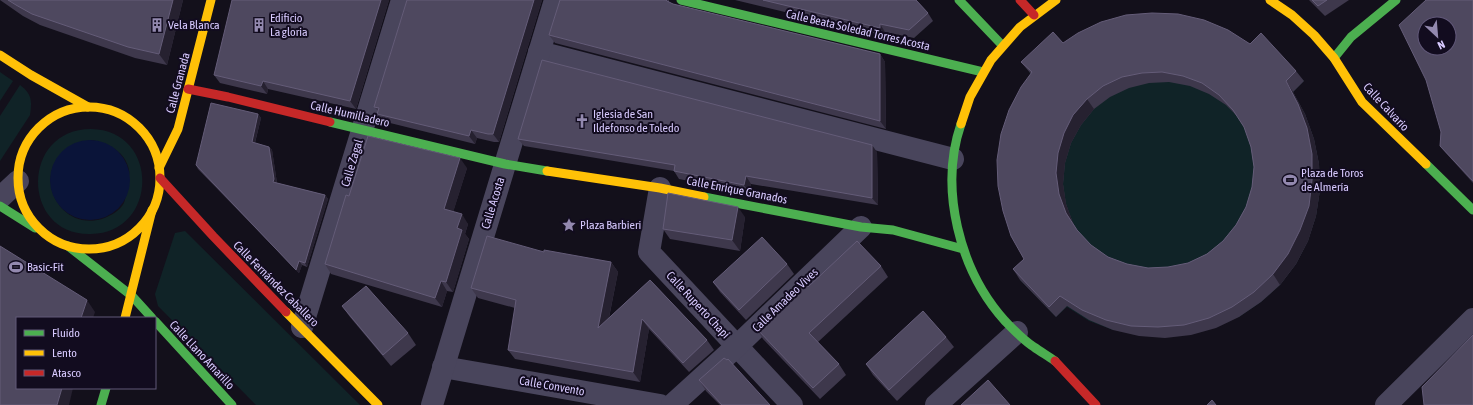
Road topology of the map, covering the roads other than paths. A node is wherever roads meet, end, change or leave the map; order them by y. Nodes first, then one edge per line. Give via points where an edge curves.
1 (211, 0) edge
2 (402, 0) edge
3 (555, 0) edge
4 (680, 0) edge
5 (959, 0) edge
6 (1020, 0) edge
7 (1056, 0) edge
8 (1270, 0) edge
9 (1396, 0) edge
10 (1034, 15) junction
11 (1002, 45) junction
12 (539, 52) junction
13 (0, 55) edge
14 (1334, 58) junction
15 (983, 72) junction
16 (188, 89) junction
17 (88, 108) junction
18 (362, 130) junction
19 (953, 159) junction
20 (505, 164) junction
21 (159, 168) junction
22 (160, 178) junction
23 (18, 181) junction
24 (660, 188) junction
25 (0, 198) edge
26 (0, 206) edge
27 (152, 210) junction
28 (1473, 210) edge
29 (861, 227) junction
30 (46, 235) junction
31 (67, 246) junction
32 (963, 250) junction
33 (132, 296) junction
34 (126, 317) edge
35 (151, 317) edge
36 (1473, 319) edge
37 (156, 322) edge
38 (302, 327) junction
39 (1017, 332) junction
40 (737, 346) junction
41 (443, 367) junction
42 (106, 389) edge
43 (1397, 401) edge
44 (102, 405) edge
45 (232, 405) edge
46 (378, 405) edge
47 (432, 405) edge
48 (660, 405) edge
49 (672, 405) edge
50 (792, 405) edge
51 (936, 405) edge
52 (1096, 405) edge

1 - 16 street, Calle Granada
2 - 18 street, Calle Zagal
3 - 12 street, Calle Acosta
4 - 15 street, Calle Beata Soledad Torres Acosta
5 - 11 street
6 - 10 street
7 - 10 street
8 - 14 street, Calle Calvario via 1304,25
9 - 14 street via 1351,36
10 - 11 street
11 - 15 street
12 - 19 street
12 - 20 street, Calle Acosta
13 - 17 street
14 - 28 street, Calle Calvario via 1362,102
15 - 19 street via 967,103
16 - 18 street, Calle Humilladero
16 - 21 street, Calle Granada via 178,129
17 - 21 street via 113,112 135,124 151,144
17 - 23 street via 63,112 37,130 21,156
18 - 20 street, Calle Humilladero
18 - 38 street, Calle Zagal
19 - 32 street via 952,191 955,221
20 - 24 street, Calle Enrique Granados
20 - 41 street, Calle Acosta
21 - 22 street
22 - 27 street
22 - 38 street, Calle Fernández Caballero via 219,244
23 - 25 street
23 - 30 street via 25,210
24 - 29 street, Calle Enrique Granados
24 - 40 street, Calle Ruperto Chapí via 648,252
26 - 30 street
27 - 31 street via 141,226 119,242 96,249
27 - 33 street
29 - 32 street, Calle Enrique Granados via 893,230
29 - 40 street, Calle Amadeo Vives
30 - 31 street
31 - 33 street, Calle Llano Amarillo
32 - 39 street via 975,277 991,303
33 - 34 street
33 - 35 street, Calle Llano Amarillo
36 - 43 street
37 - 45 street, Calle Llano Amarillo
38 - 46 street, Calle Fernández Caballero
39 - 51 street
39 - 52 street via 1032,346 1057,362
40 - 49 street, Calle Amadeo Vives
40 - 50 street, Calle Ruperto Chapí
41 - 47 street, Calle Acosta
41 - 48 street, Calle Convento
42 - 44 street

